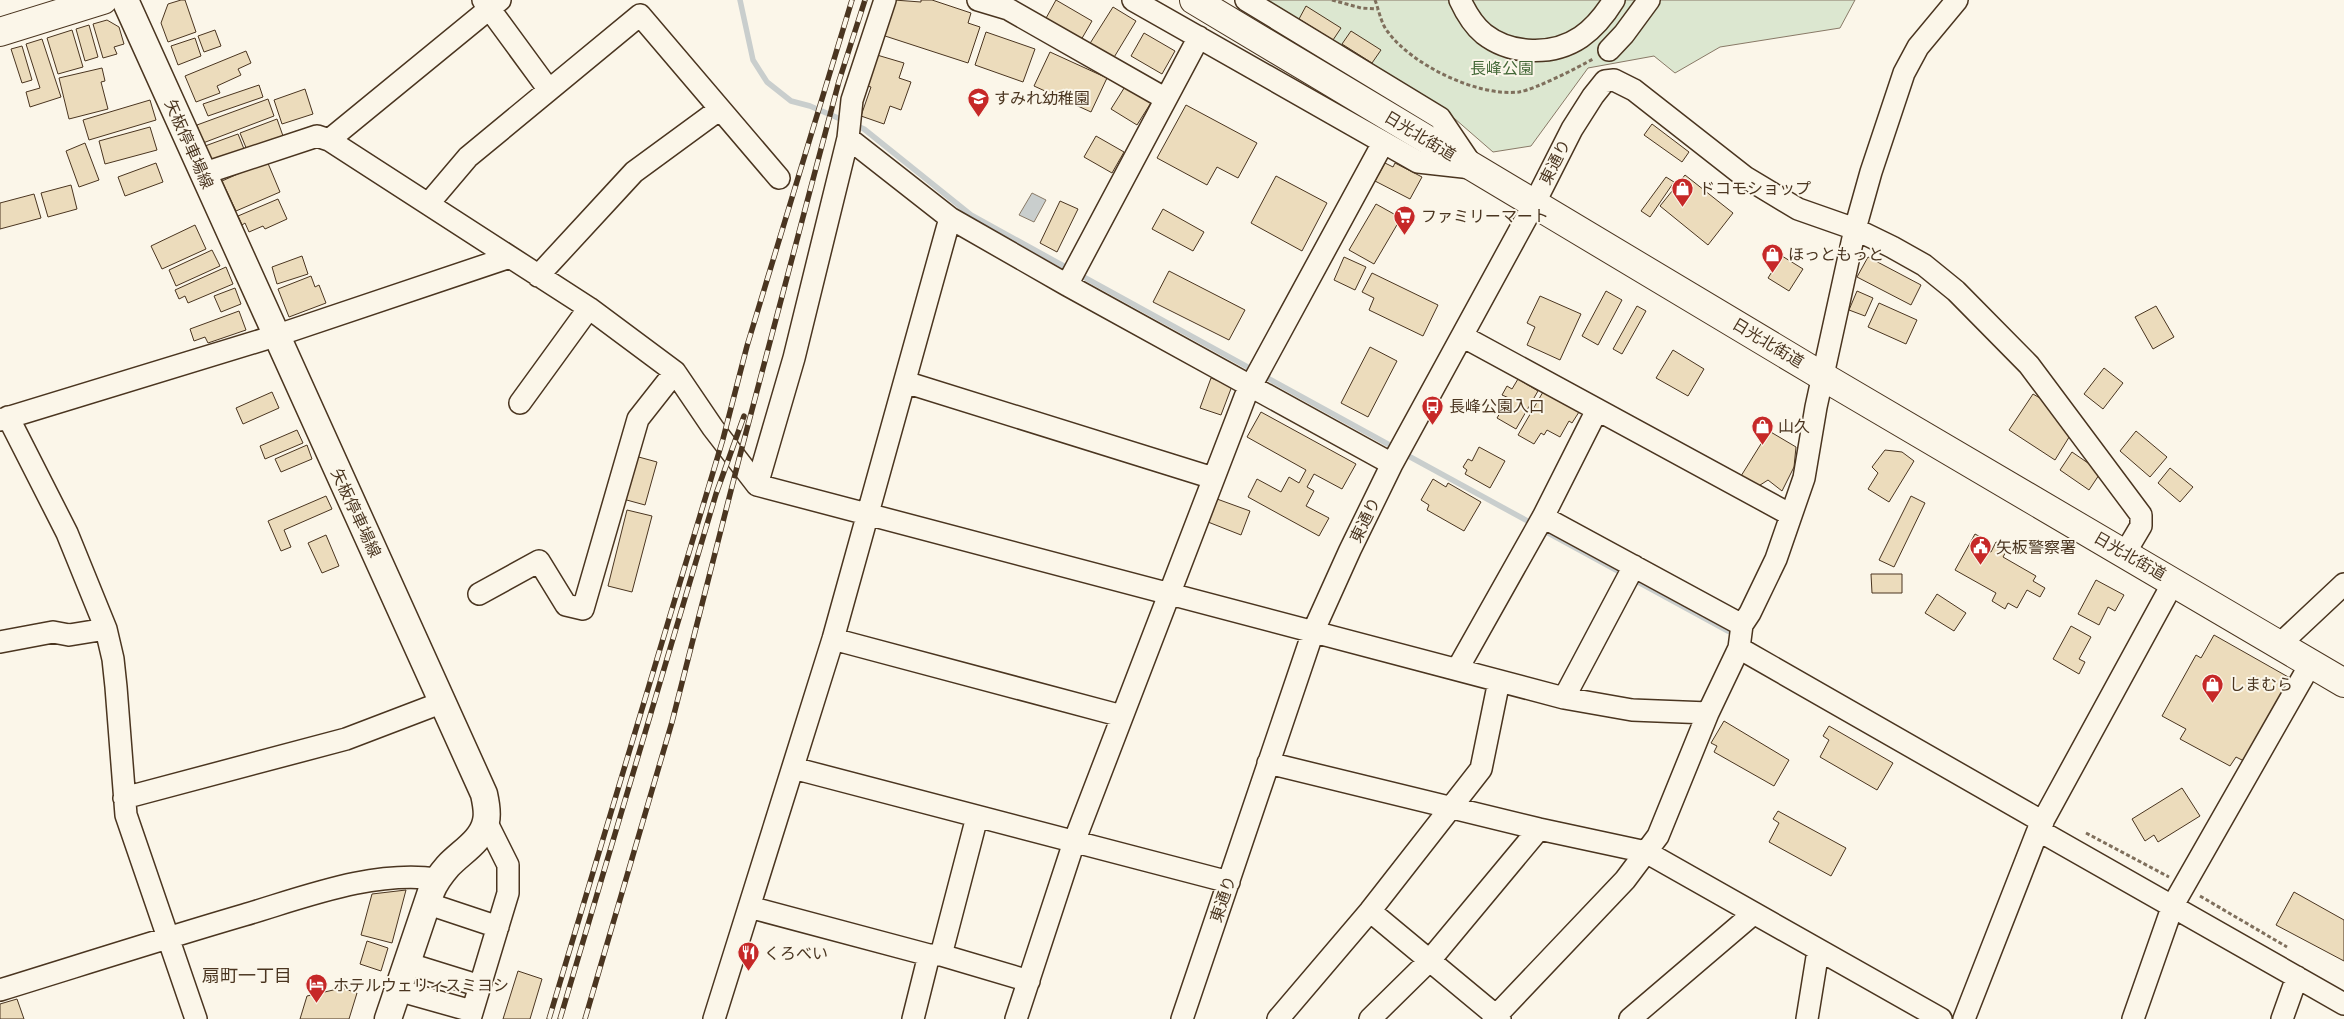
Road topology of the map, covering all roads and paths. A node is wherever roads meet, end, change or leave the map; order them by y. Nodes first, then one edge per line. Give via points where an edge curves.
1 (103, 0) edge
2 (125, 0) edge
3 (885, 0) edge
4 (978, 0) edge
5 (1133, 0) edge
6 (1194, 0) edge
7 (1246, 0) edge
8 (1332, 0) edge
9 (1375, 0) edge
10 (1460, 0) edge
11 (1614, 0) edge
12 (1649, 0) edge
13 (1957, 0) edge
14 (490, 3) edge
15 (1378, 9) junction
16 (0, 32) edge
17 (1199, 37) junction
18 (1609, 50) joint
19 (549, 90) junction
20 (1166, 99) junction
21 (720, 108) junction
22 (848, 138) junction
23 (329, 140) junction
24 (1383, 142) junction
25 (1474, 168) junction
26 (202, 174) junction
27 (779, 178) dead end
28 (429, 203) junction
29 (1534, 204) junction
30 (950, 218) junction
31 (1855, 229) junction
32 (510, 257) junction
33 (538, 276) junction
34 (1066, 285) junction
35 (589, 308) junction
36 (276, 336) junction
37 (1462, 336) junction
38 (675, 372) junction
39 (1822, 376) junction
40 (905, 382) junction
41 (1251, 386) junction
42 (520, 403) dead end
43 (1597, 410) junction
44 (4, 419) edge
45 (1392, 464) junction
46 (1214, 478) junction
47 (757, 485) junction
48 (1791, 515) junction
49 (868, 516) junction
50 (1543, 518) junction
51 (2125, 553) junction
52 (1634, 566) junction
53 (2174, 581) junction
54 (2344, 584) edge
55 (479, 594) dead end
56 (1170, 594) junction
57 (1742, 625) junction
58 (106, 629) junction
59 (1313, 632) junction
60 (833, 640) junction
61 (0, 642) edge
62 (2279, 645) junction
63 (1739, 648) junction
64 (2311, 663) junction
65 (1458, 668) junction
66 (1499, 681) junction
67 (2344, 683) edge
68 (1564, 698) junction
69 (443, 702) junction
70 (1708, 713) junction
71 (1122, 716) junction
72 (1268, 763) junction
73 (793, 768) junction
74 (124, 798) junction
75 (1451, 807) junction
76 (977, 817) junction
77 (486, 821) junction
78 (2040, 826) junction
79 (1539, 829) junction
80 (2084, 831) dead end
81 (1074, 842) junction
82 (1646, 852) junction
83 (437, 879) junction
84 (1229, 882) junction
85 (2184, 885) junction
86 (426, 904) junction
87 (2173, 905) junction
88 (749, 907) junction
89 (1370, 911) junction
90 (1753, 914) junction
91 (498, 927) junction
92 (167, 938) junction
93 (2294, 950) dead end
94 (1818, 951) junction
95 (935, 955) junction
96 (1430, 960) junction
97 (2297, 977) junction
98 (1029, 981) junction
99 (0, 990) edge
100 (397, 991) edge
101 (474, 1004) edge
102 (2344, 1004) edge
103 (1496, 1018) edge
104 (196, 1019) edge
105 (449, 1019) edge
106 (714, 1019) edge
107 (913, 1019) edge
108 (1016, 1019) edge
109 (1182, 1019) edge
110 (1278, 1019) edge
111 (1370, 1019) edge
112 (1630, 1019) edge
113 (1807, 1019) edge
114 (1941, 1019) edge
115 (1964, 1019) edge
116 (2133, 1019) edge
117 (2282, 1019) edge

1 - 16 highway
2 - 26 main road, 矢板停車場線
3 - 22 street via 852,100
4 - 20 street via 1008,8
5 - 17 street
6 - 25 highway, 日光北街道
7 - 25 street via 1440,118
8 - 15 path
9 - 15 path
10 - 11 street via 1483,34 1503,46 1528,51 1555,49 1580,38
12 - 18 street
13 - 31 street via 1918,47 1904,73
14 - 19 street
14 - 23 street
15 - 18 path via 1387,31 1406,51 1445,76 1492,91 1520,92 1575,69
17 - 20 street
17 - 24 street
19 - 21 street via 640,15
19 - 28 street via 468,157
20 - 34 street
21 - 27 street
21 - 33 street via 634,172
22 - 30 street
22 - 47 street via 794,358
23 - 26 street via 317,136
23 - 28 street
24 - 25 street via 1418,162
24 - 41 street
25 - 29 highway, 日光北街道
26 - 36 main road, 矢板停車場線
28 - 32 street
29 - 31 street, 東通り via 1572,129 1593,96 1605,81 1614,80 1634,90 1745,178 1798,209
29 - 37 street, 東通り
29 - 39 highway, 日光北街道
30 - 34 street
30 - 40 street
31 - 39 street
31 - 51 street via 1924,266 1956,291 2029,365 2141,515 2141,526
32 - 33 street
32 - 36 street
33 - 35 street
34 - 41 street
35 - 38 street
35 - 42 street
36 - 44 street
36 - 69 main road, 矢板停車場線
37 - 43 street
37 - 45 street, 東通り
38 - 47 street via 712,428
38 - 55 street via 638,419 583,610 566,605 539,561
39 - 48 street via 1804,478
39 - 51 highway, 日光北街道
40 - 46 street
40 - 49 street
41 - 45 street
41 - 46 street
43 - 48 street
43 - 50 street
44 - 58 street via 67,533
45 - 59 street, 東通り
46 - 56 street
47 - 49 street
48 - 57 street via 1776,558
49 - 56 street
49 - 60 street
50 - 52 street
50 - 65 street
51 - 53 highway, 日光北街道
52 - 57 street
52 - 68 street
53 - 62 highway, 日光北街道
53 - 78 street
54 - 62 street
56 - 59 street
56 - 71 street
57 - 63 street
58 - 61 street via 69,635 53,632
58 - 74 street via 116,687
59 - 65 street
59 - 72 street, 東通り
60 - 71 street
60 - 73 street
62 - 64 highway, 日光北街道
63 - 70 street
63 - 78 street
64 - 67 highway, 日光北街道
64 - 85 street
65 - 66 street
66 - 68 street
66 - 75 street via 1481,769
68 - 70 street via 1632,710
69 - 74 street via 346,739
69 - 77 main road, 矢板停車場線 via 479,780
70 - 82 street via 1658,836
71 - 81 street
72 - 75 street
72 - 84 street, 東通り
73 - 76 street
73 - 88 street
74 - 92 street via 126,816
75 - 79 street
75 - 89 street
76 - 81 street
76 - 95 street
77 - 83 main road via 472,844
77 - 91 street via 508,866 508,893
78 - 87 street
78 - 115 street
79 - 82 street
79 - 96 street
80 - 85 path
81 - 84 street
81 - 98 street
82 - 90 street
82 - 103 street via 1625,880
83 - 86 main road
83 - 92 street via 412,876 376,880 321,892
84 - 109 street, 東通り
85 - 87 street
85 - 93 path
86 - 91 street
86 - 100 main road
87 - 97 street
87 - 116 street
88 - 95 street
88 - 106 street
89 - 96 street
89 - 110 street
90 - 94 street
90 - 112 street
91 - 101 street
92 - 99 street
92 - 104 street
94 - 113 street
94 - 114 street
95 - 98 street
95 - 107 street
96 - 103 street
96 - 111 street
97 - 102 street
97 - 117 street
98 - 108 street
100 - 101 street
100 - 105 street

